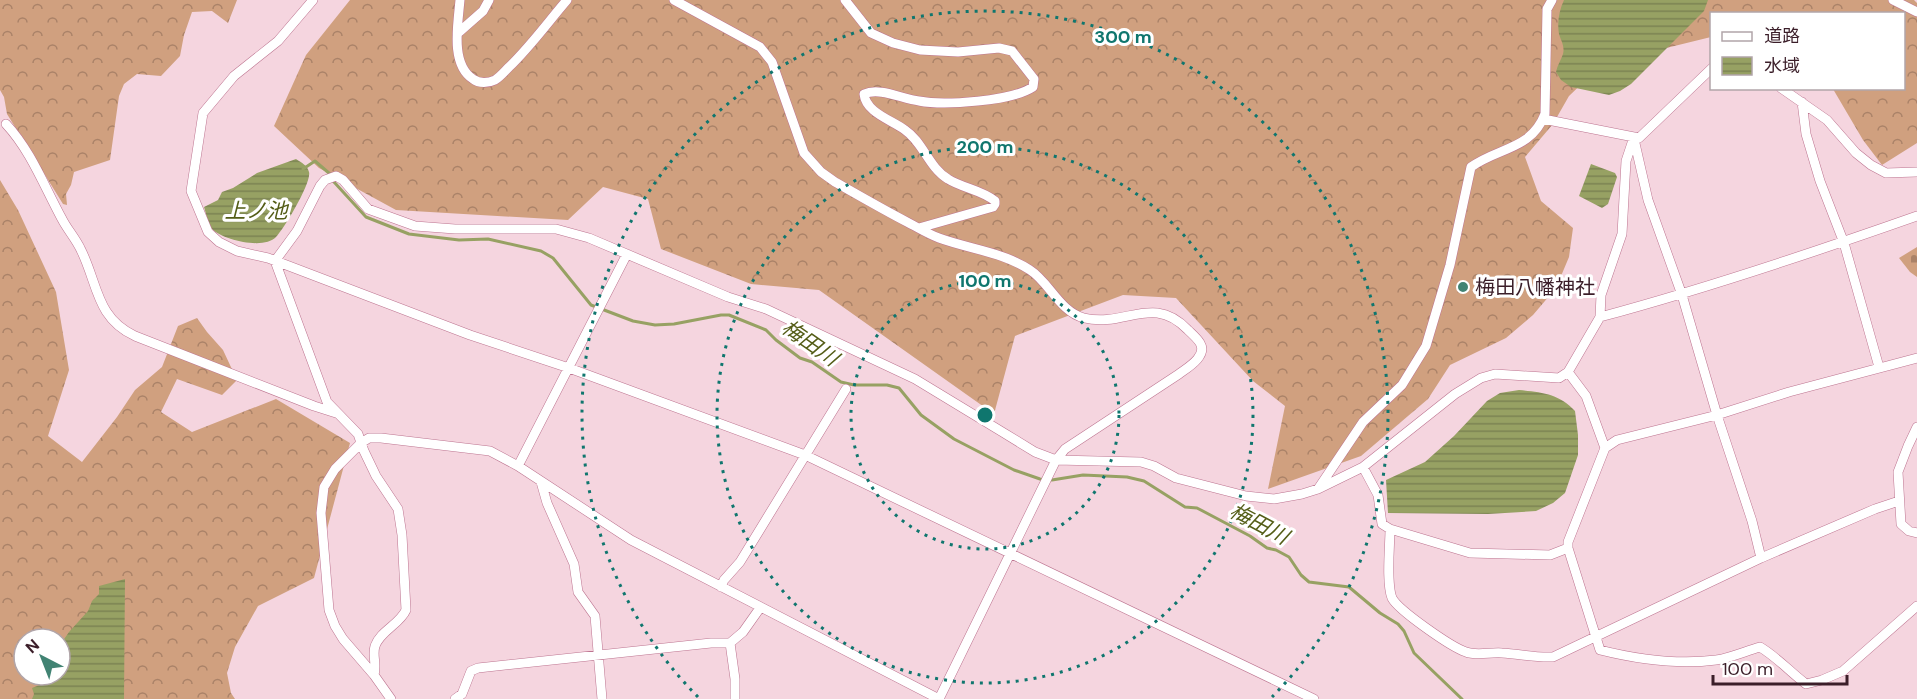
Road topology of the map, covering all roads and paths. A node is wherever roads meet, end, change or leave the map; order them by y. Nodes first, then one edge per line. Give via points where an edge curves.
1 (313, 0) edge
2 (460, 0) edge
3 (489, 0) edge
4 (567, 0) edge
5 (674, 0) edge
6 (845, 0) edge
7 (1552, 0) edge
8 (1893, 0) edge
9 (853, 5) edge
10 (1917, 12) edge
11 (458, 33) junction
12 (1710, 70) edge
13 (1784, 90) edge
14 (1802, 102) junction
15 (1543, 119) junction
16 (6, 123) dead end
17 (1634, 137) junction
18 (1917, 172) edge
19 (1917, 216) edge
20 (919, 228) junction
21 (1844, 243) junction
22 (627, 254) junction
23 (275, 261) junction
24 (1682, 295) junction
25 (1600, 317) junction
26 (1917, 357) edge
27 (1879, 367) junction
28 (569, 368) junction
29 (1568, 372) junction
30 (846, 389) dead end
31 (336, 413) junction
32 (1716, 415) junction
33 (1917, 427) edge
34 (361, 443) junction
35 (1605, 448) junction
36 (805, 455) junction
37 (1056, 460) junction
38 (518, 466) junction
39 (1363, 467) junction
40 (541, 482) junction
41 (1318, 489) junction
42 (1899, 501) junction
43 (1390, 528) junction
44 (1917, 533) edge
45 (1568, 548) junction
46 (1011, 554) junction
47 (1761, 558) junction
48 (722, 587) junction
49 (1917, 606) edge
50 (760, 608) junction
51 (1594, 637) junction
52 (730, 643) junction
53 (598, 655) junction
54 (374, 675) junction
55 (1297, 695) edge
56 (391, 699) edge
57 (455, 699) edge
58 (602, 699) edge
59 (735, 699) edge
60 (939, 699) edge
61 (1314, 699) edge

1 - 23 street via 278,41 234,76 203,113 191,191 208,232 219,242
2 - 11 street
3 - 11 street via 483,11
4 - 11 street via 496,80 478,82 466,73 461,66
5 - 20 street via 759,47 772,62 804,153 821,172
6 - 9 street
7 - 15 street via 1547,9
8 - 10 street
9 - 20 street via 871,33 893,43 920,50 1012,51 1034,79 1033,87 1026,92 953,103 920,102 878,92 864,94 878,114 907,130 947,179 995,201 993,207
12 - 17 street via 1639,138
13 - 14 street
14 - 18 street via 1827,120 1871,165 1886,173
14 - 21 street via 1806,134 1820,182
15 - 17 street
15 - 41 street via 1525,141 1471,167 1450,265 1426,346 1402,385 1363,422
16 - 31 street via 44,181 81,250 102,305 117,326
17 - 24 street via 1648,200
17 - 25 street via 1626,161 1622,234 1601,295
19 - 21 street
20 - 37 street via 937,238 1007,258 1032,270 1059,300 1083,318 1116,319 1159,312 1184,325 1200,342 1200,355 1195,362 1065,449
21 - 24 street
21 - 27 street
22 - 23 street via 556,229 455,230 415,226 368,209 343,180 333,177 320,186 297,231
22 - 28 street
22 - 37 street via 766,309 915,379 1035,452
23 - 28 street
23 - 31 street via 327,402
24 - 25 street
24 - 32 street
25 - 29 street
26 - 27 street
27 - 32 street
28 - 36 street
28 - 38 street
29 - 35 street via 1586,396
29 - 39 street via 1559,378 1495,374 1481,378
30 - 36 street
31 - 34 street via 353,428
32 - 35 street via 1617,440
32 - 47 street
33 - 42 street via 1898,472
34 - 38 street via 381,438 490,451
34 - 54 street via 376,476 398,509 406,605 403,616 375,645
34 - 54 street via 335,469 324,487 322,534 329,610 335,627
35 - 45 street
36 - 46 street
36 - 48 street
37 - 41 street via 1141,462 1176,478 1246,496 1280,498
37 - 46 street
38 - 40 street
39 - 41 street
39 - 43 street via 1378,495 1382,524
40 - 48 street via 631,540
40 - 53 street via 574,564 578,592 595,616
42 - 44 street via 1901,524
42 - 47 street
43 - 45 street via 1470,554 1550,555
43 - 51 street via 1391,596 1398,607 1466,653 1553,657
45 - 51 street
46 - 55 street
46 - 60 street
47 - 51 street
48 - 50 street
49 - 51 street via 1843,671 1806,684 1760,647 1716,660 1668,661 1600,650
50 - 52 street
50 - 60 street
52 - 53 street
52 - 59 street
53 - 57 street via 478,668 471,671 462,694
53 - 58 street
54 - 56 street
55 - 61 street

